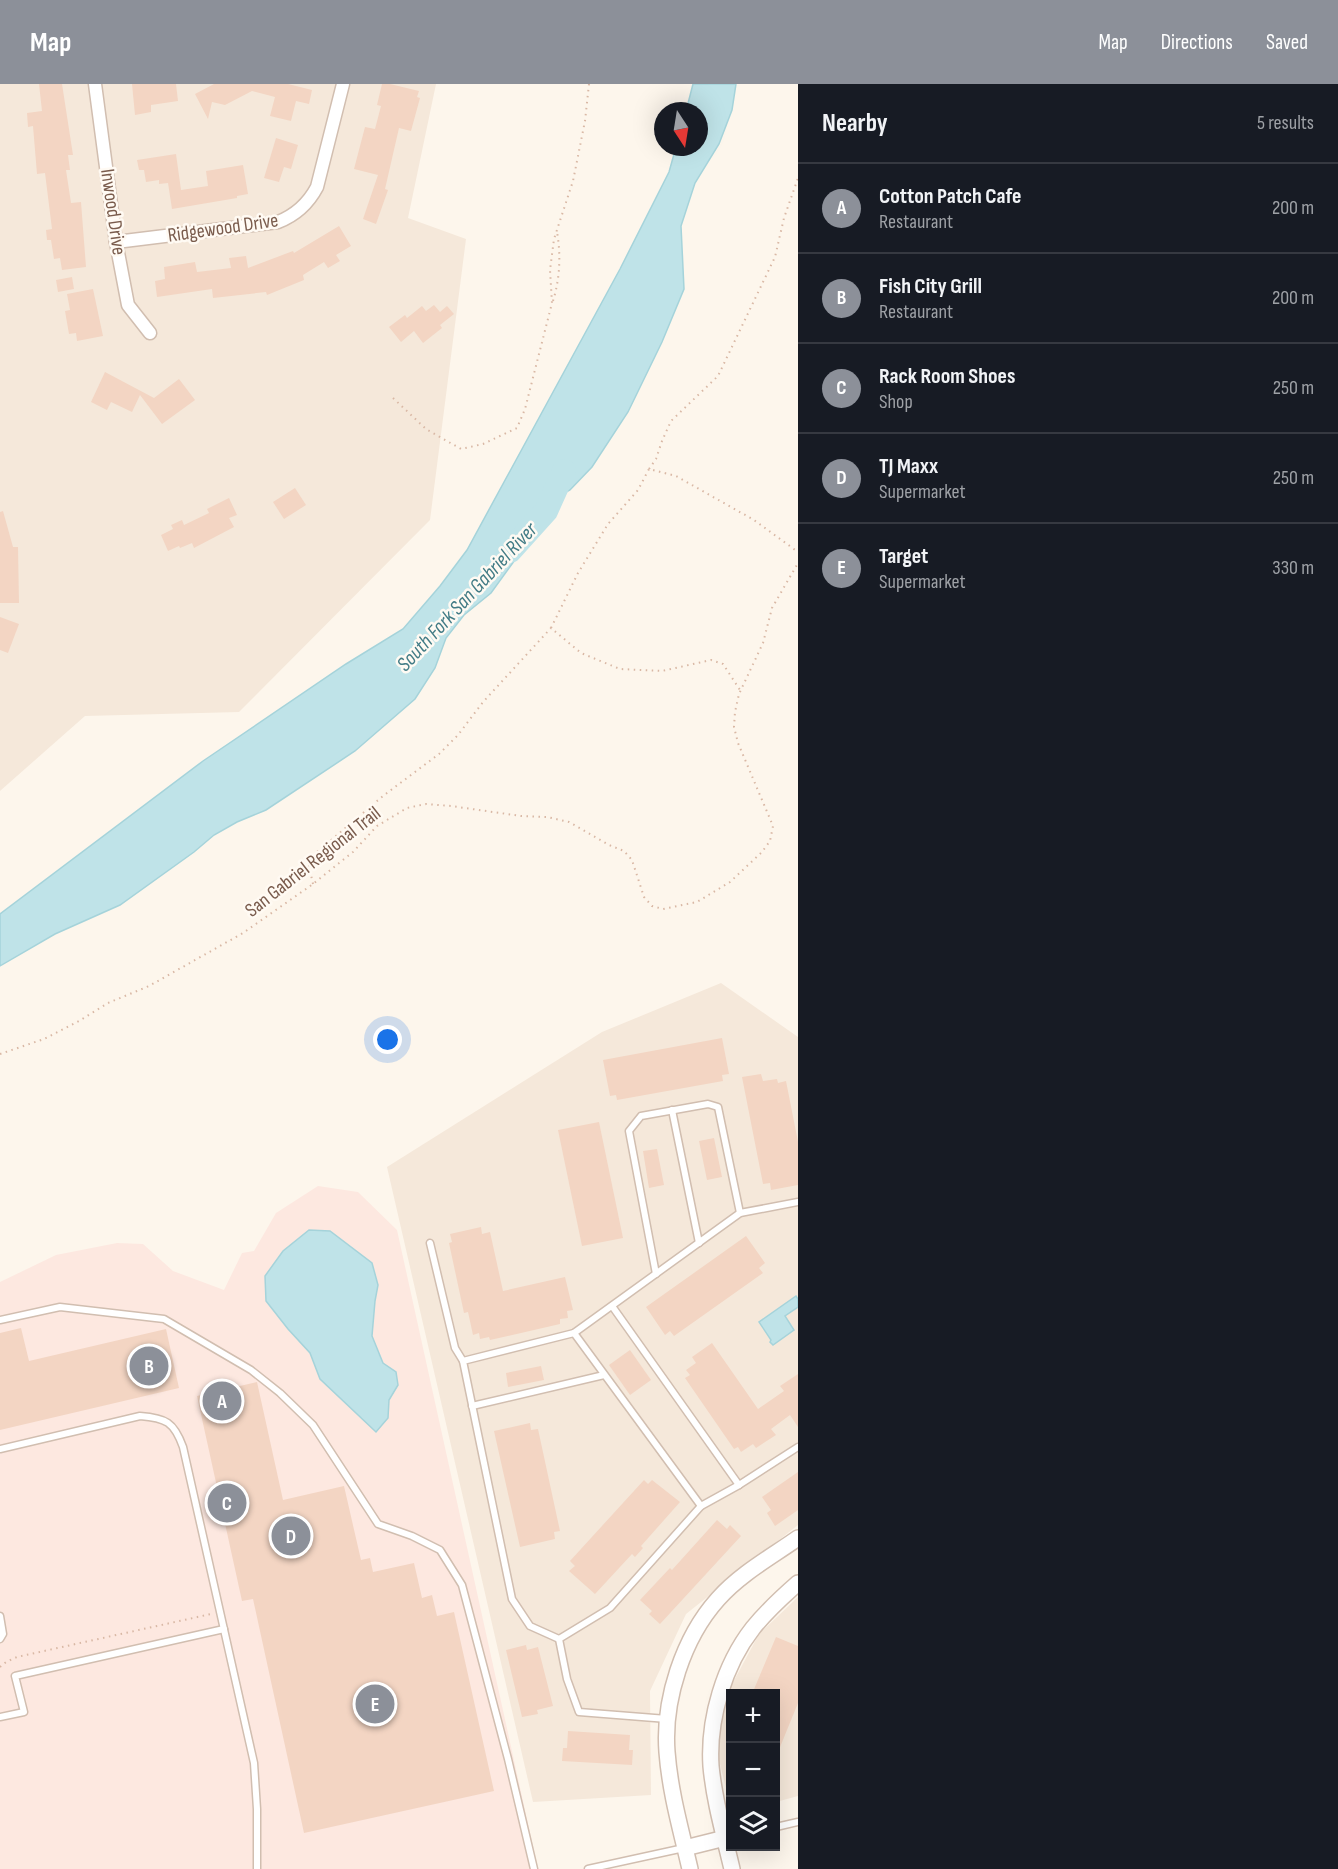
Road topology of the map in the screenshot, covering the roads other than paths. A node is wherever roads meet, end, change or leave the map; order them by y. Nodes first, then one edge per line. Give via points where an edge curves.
1 (96, 84) edge
2 (343, 84) edge
3 (116, 242) junction
4 (150, 333) dead end
5 (672, 1110) junction
6 (798, 1202) edge
7 (740, 1213) junction
8 (430, 1243) dead end
9 (699, 1243) junction
10 (656, 1274) junction
11 (612, 1305) junction
12 (0, 1320) edge
13 (574, 1333) junction
14 (463, 1361) junction
15 (604, 1375) junction
16 (472, 1406) junction
17 (798, 1447) edge
18 (0, 1449) edge
19 (739, 1485) junction
20 (701, 1506) junction
21 (798, 1538) edge
22 (798, 1583) edge
23 (0, 1616) edge
24 (224, 1629) junction
25 (0, 1639) edge
26 (560, 1640) junction
27 (0, 1717) edge
28 (668, 1719) junction
29 (798, 1822) edge
30 (780, 1826) edge
31 (726, 1830) edge
32 (726, 1838) edge
33 (685, 1848) junction
34 (730, 1851) edge
35 (256, 1869) edge
36 (534, 1869) edge
37 (588, 1869) edge
38 (690, 1869) edge
39 (732, 1869) edge

1 - 3 street, Inwood Drive
2 - 3 street, Ridgewood Drive via 317,187 292,216 278,222
3 - 4 street, Inwood Drive via 128,305
5 - 7 lane via 708,1104 718,1107
5 - 9 lane
5 - 10 lane via 641,1116 629,1131
6 - 7 lane
7 - 9 lane
8 - 14 lane via 455,1348
9 - 10 lane
10 - 11 lane
11 - 13 lane
11 - 19 lane
12 - 36 lane via 60,1307 164,1319 251,1370 280,1393 313,1425 378,1524 440,1551 462,1585
13 - 14 lane
13 - 15 lane
14 - 16 lane
15 - 16 lane
15 - 20 lane
16 - 26 lane via 512,1599 530,1626
17 - 19 lane
18 - 24 lane via 140,1416 161,1418 177,1430
19 - 20 lane
20 - 26 lane via 610,1608
21 - 28 street via 742,1577 712,1607 697,1628 681,1664
22 - 31 street via 764,1615 743,1643 717,1706 711,1768
23 - 25 lane
24 - 27 lane via 15,1676 24,1712
24 - 35 lane via 254,1763
26 - 28 lane via 567,1679 579,1712
28 - 33 street via 670,1782
29 - 30 lane
32 - 33 street
33 - 37 lane
33 - 38 street
34 - 39 street

